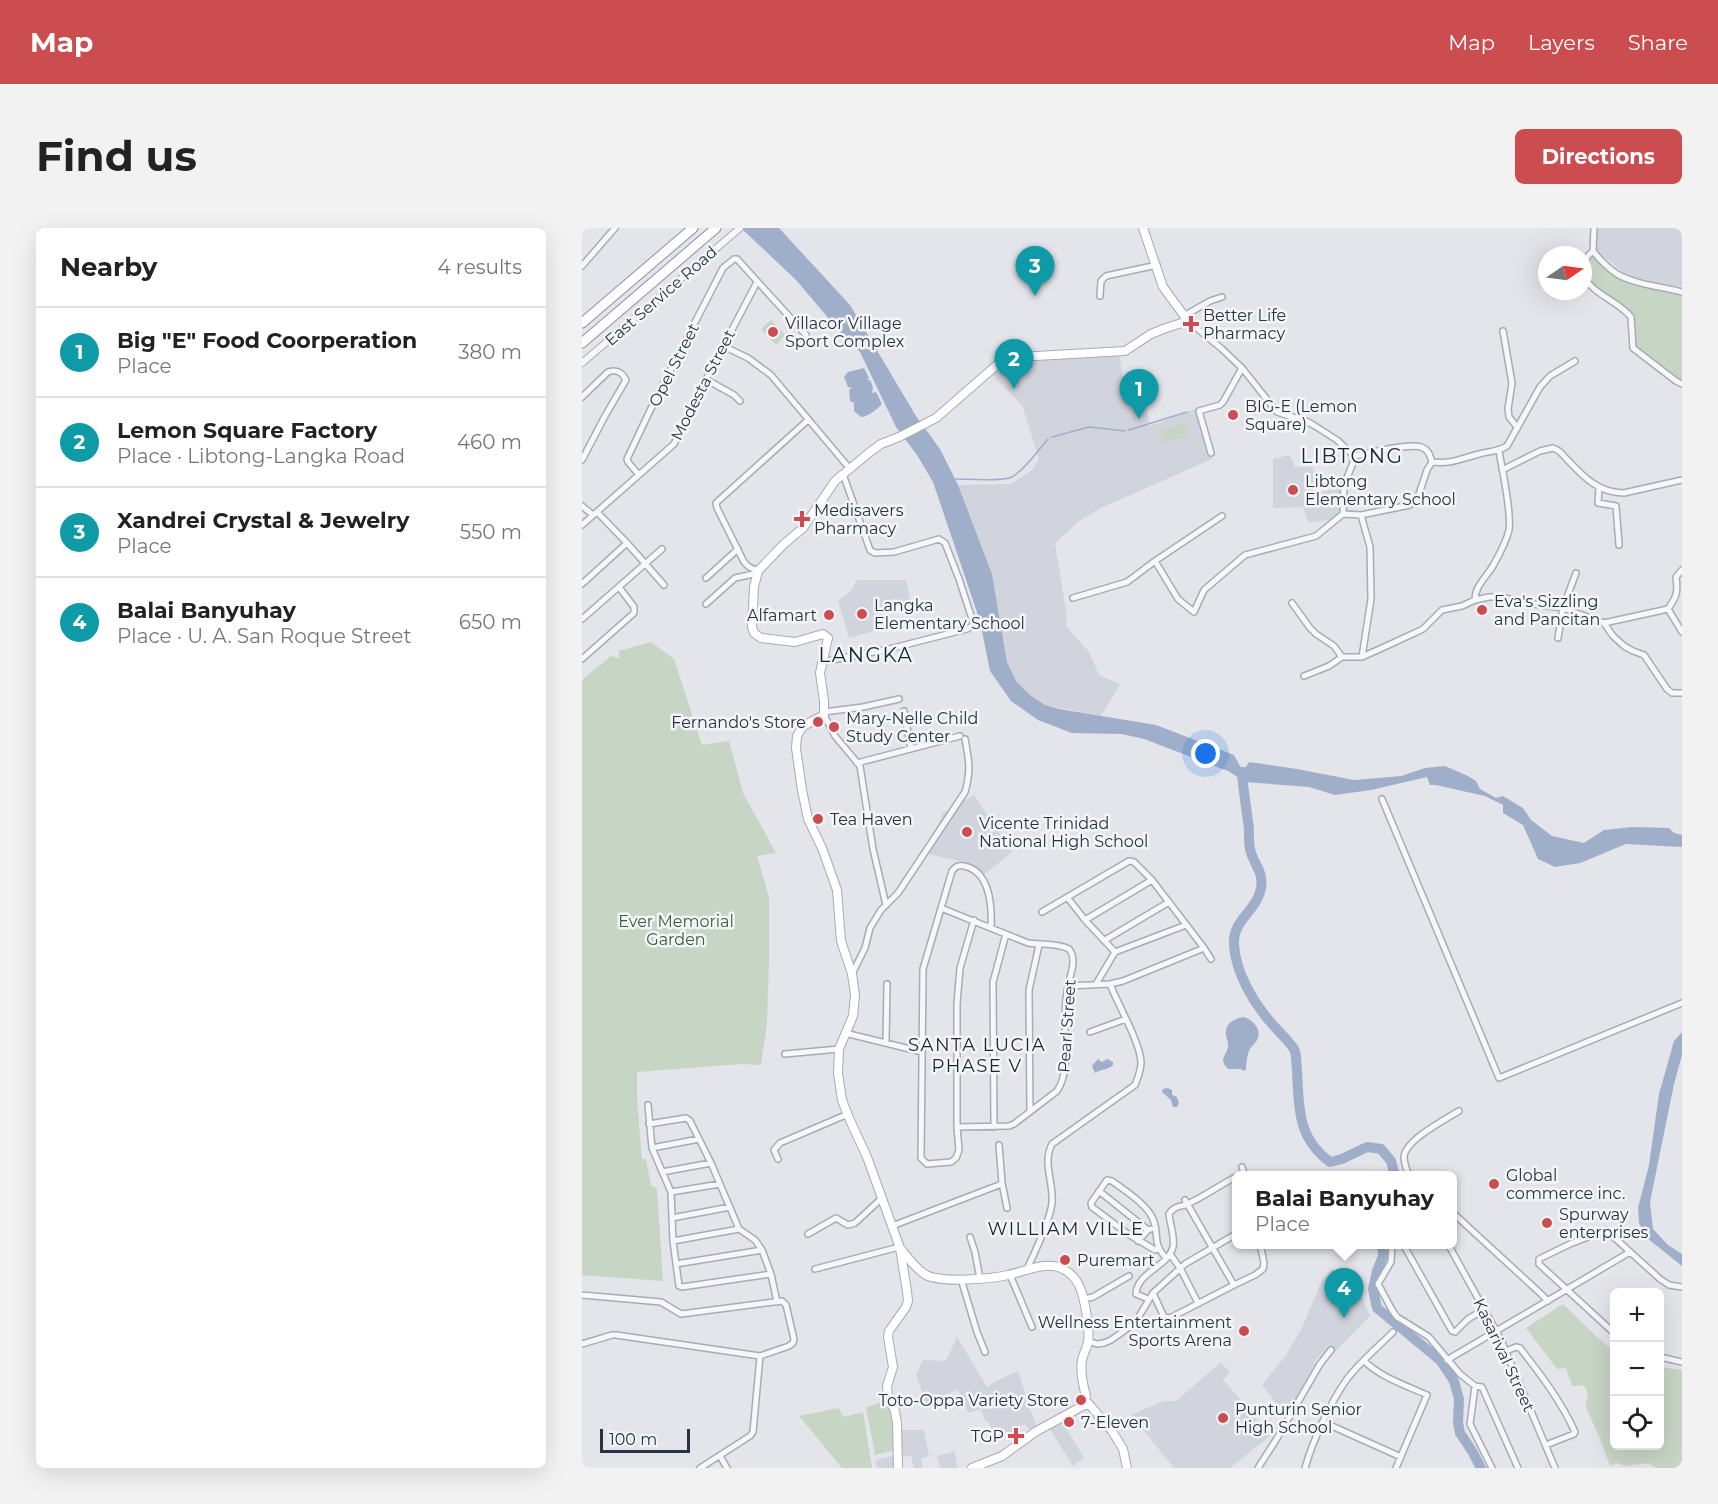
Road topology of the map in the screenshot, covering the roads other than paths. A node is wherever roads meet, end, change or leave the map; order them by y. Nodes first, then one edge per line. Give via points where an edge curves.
1 (615, 228) edge
2 (693, 228) edge
3 (716, 228) edge
4 (740, 228) edge
5 (1143, 228) edge
6 (1594, 228) edge
7 (1593, 251) joint
8 (1156, 265) junction
9 (582, 266) edge
10 (758, 282) junction
11 (1592, 287) edge
12 (1682, 292) edge
13 (1100, 296) dead end
14 (1222, 297) dead end
15 (1186, 318) junction
16 (582, 323) edge
17 (1503, 331) dead end
18 (806, 334) dead end
19 (582, 343) edge
20 (723, 346) junction
21 (1575, 361) dead end
22 (582, 363) edge
23 (1242, 368) junction
24 (707, 380) junction
25 (1682, 384) edge
26 (582, 397) edge
27 (740, 401) dead end
28 (808, 420) junction
29 (1517, 427) junction
30 (1498, 451) junction
31 (1211, 453) dead end
32 (1354, 456) junction
33 (582, 460) edge
34 (1431, 462) junction
35 (1502, 470) junction
36 (846, 471) junction
37 (639, 475) junction
38 (1682, 480) edge
39 (1599, 488) junction
40 (582, 506) edge
41 (595, 514) junction
42 (1343, 514) junction
43 (1361, 515) junction
44 (1222, 516) dead end
45 (582, 525) edge
46 (627, 543) junction
47 (1619, 545) dead end
48 (662, 549) dead end
49 (738, 549) junction
50 (1155, 561) junction
51 (646, 564) junction
52 (1682, 570) edge
53 (758, 572) junction
54 (1576, 573) dead end
55 (706, 578) dead end
56 (582, 584) edge
57 (664, 585) dead end
58 (619, 587) junction
59 (1073, 598) dead end
60 (1475, 600) junction
61 (1292, 603) dead end
62 (706, 604) dead end
63 (1563, 609) junction
64 (1668, 609) junction
65 (582, 619) edge
66 (1604, 623) junction
67 (1682, 632) edge
68 (1558, 638) dead end
69 (1342, 657) junction
70 (1362, 657) junction
71 (582, 658) edge
72 (822, 662) junction
73 (1304, 676) dead end
74 (1682, 693) edge
75 (899, 699) dead end
76 (904, 711) dead end
77 (824, 714) junction
78 (911, 749) junction
79 (857, 763) junction
80 (1382, 799) dead end
81 (1152, 880) junction
82 (1067, 897) junction
83 (1168, 902) junction
84 (885, 905) junction
85 (941, 908) junction
86 (1042, 912) dead end
87 (974, 920) junction
88 (1085, 920) junction
89 (1186, 925) junction
90 (991, 927) junction
91 (1006, 934) junction
92 (1105, 940) junction
93 (1039, 945) junction
94 (1204, 948) junction
95 (1115, 952) junction
96 (1211, 959) dead end
97 (852, 974) junction
98 (887, 984) dead end
99 (1096, 984) junction
100 (1110, 984) junction
101 (1068, 986) junction
102 (1682, 1003) edge
103 (1126, 1020) junction
104 (1090, 1032) dead end
105 (845, 1033) junction
106 (886, 1043) junction
107 (839, 1049) junction
108 (922, 1052) junction
109 (785, 1054) dead end
110 (648, 1105) dead end
111 (1459, 1111) dead end
112 (1030, 1112) junction
113 (848, 1114) junction
114 (649, 1124) junction
115 (957, 1127) junction
116 (994, 1127) junction
117 (699, 1139) junction
118 (999, 1145) dead end
119 (652, 1148) junction
120 (778, 1159) dead end
121 (711, 1163) junction
122 (1242, 1167) dead end
123 (1242, 1171) edge
124 (1407, 1171) edge
125 (662, 1172) junction
126 (1232, 1180) edge
127 (1002, 1183) junction
128 (720, 1184) junction
129 (1099, 1191) junction
130 (671, 1192) junction
131 (882, 1198) junction
132 (1186, 1202) junction
133 (730, 1207) junction
134 (1007, 1208) dead end
135 (1457, 1217) edge
136 (672, 1218) junction
137 (892, 1226) junction
138 (1156, 1228) junction
139 (739, 1229) junction
140 (1148, 1230) junction
141 (808, 1234) dead end
142 (1232, 1236) edge
143 (970, 1237) dead end
144 (673, 1240) junction
145 (1138, 1241) junction
146 (900, 1247) junction
147 (1158, 1248) junction
148 (1212, 1248) junction
149 (1261, 1249) edge
150 (1392, 1249) edge
151 (1405, 1249) edge
152 (1450, 1249) edge
153 (762, 1250) junction
154 (1630, 1252) junction
155 (1168, 1256) junction
156 (676, 1264) junction
157 (1180, 1268) junction
158 (815, 1269) dead end
159 (1027, 1271) junction
160 (771, 1274) junction
161 (1010, 1275) junction
162 (1129, 1276) dead end
163 (961, 1279) junction
164 (980, 1279) junction
165 (1233, 1285) junction
166 (1682, 1287) edge
167 (1567, 1290) junction
168 (1153, 1293) junction
169 (582, 1295) edge
170 (1083, 1299) junction
171 (1148, 1299) junction
172 (777, 1302) junction
173 (1198, 1302) junction
174 (1548, 1302) junction
175 (1485, 1309) junction
176 (1032, 1327) dead end
177 (1610, 1329) edge
178 (1393, 1332) dead end
179 (1497, 1332) junction
180 (1088, 1341) junction
181 (582, 1344) edge
182 (1331, 1350) dead end
183 (1506, 1351) junction
184 (986, 1352) dead end
185 (760, 1356) junction
186 (1664, 1358) edge
187 (1447, 1360) junction
188 (1364, 1361) junction
189 (1682, 1362) edge
190 (1475, 1386) junction
191 (1087, 1401) junction
192 (1323, 1422) junction
193 (1546, 1445) junction
194 (720, 1456) junction
195 (1401, 1457) junction
196 (700, 1468) edge
197 (728, 1468) edge
198 (898, 1468) edge
199 (972, 1468) edge
200 (1127, 1468) edge
201 (1258, 1468) edge
202 (1305, 1468) edge
203 (1396, 1468) edge
204 (1492, 1468) edge
205 (1518, 1468) edge
206 (1556, 1468) edge

1 - 9 street
2 - 16 highway
3 - 19 highway
4 - 22 street, East Service Road
5 - 8 main road
6 - 7 street
7 - 12 street via 1616,274
8 - 13 street via 1106,276 1101,280
8 - 15 main road via 1163,287
10 - 18 street
10 - 20 street, Modesta Street
10 - 37 street, Opel Street via 736,259 723,268 627,459
11 - 25 street via 1631,317 1633,348
14 - 15 street
15 - 23 street
15 - 36 main road via 1125,351 1006,360 936,418 881,444
17 - 29 street via 1512,383 1509,417
20 - 24 street, Modesta Street
20 - 28 street via 771,375
21 - 29 street via 1540,387
23 - 31 street via 1223,402 1199,411
23 - 32 street via 1277,412 1315,426
24 - 27 street
24 - 37 street, Modesta Street via 674,444
26 - 33 street via 608,372 619,372 626,380
28 - 36 street
28 - 49 street via 716,503
29 - 30 street via 1507,446
30 - 34 street via 1447,463
30 - 35 street
32 - 34 street via 1422,447 1428,451
32 - 42 street via 1344,485
34 - 43 street via 1418,497 1410,505
35 - 39 street via 1553,448
35 - 60 street via 1509,529
36 - 53 main road via 803,528
36 - 72 street via 870,550 894,552 939,539 945,543 974,626
37 - 41 street, Modesta Street
38 - 39 street via 1624,493
39 - 47 street via 1598,502 1616,506
40 - 41 street
41 - 45 street, Modesta Street
41 - 46 street
42 - 43 street
42 - 50 street via 1316,536 1245,555 1204,590 1194,612 1178,598
43 - 70 street via 1370,547 1371,599
44 - 50 street
46 - 51 street
46 - 56 street
48 - 51 street
49 - 53 street via 749,567
49 - 55 street
50 - 59 street via 1127,582
51 - 57 street
51 - 58 street
52 - 64 street via 1676,577 1677,597
53 - 62 street via 735,578
53 - 72 main road via 754,587 754,633 761,638 795,642 826,635
54 - 63 street
58 - 65 street
58 - 71 street via 634,613
60 - 63 street via 1501,597
60 - 70 street via 1442,610 1423,629
61 - 69 street via 1310,628
63 - 66 street
63 - 68 street
64 - 66 street
64 - 67 street
66 - 74 street via 1624,646 1644,655 1666,689
69 - 70 street
69 - 73 street
72 - 77 main road
75 - 77 street
76 - 78 street
77 - 79 street via 835,736
77 - 97 main road via 805,724 797,736 798,768 808,819 837,890 841,940
78 - 79 street
78 - 84 street via 962,737 970,775 965,792 898,893
79 - 84 street
80 - 102 street via 1499,1078
81 - 82 street via 1129,861
81 - 83 street
81 - 88 street
82 - 86 street
82 - 88 street
83 - 89 street
83 - 92 street
84 - 97 street via 870,928
85 - 87 street, Pearl Street
85 - 90 street via 952,871 960,865 970,867 986,882
85 - 108 street via 923,969
87 - 90 street, Pearl Street
87 - 115 street via 960,968 957,1004
88 - 92 street
89 - 94 street
89 - 95 street
90 - 91 street, Pearl Street
91 - 93 street, Pearl Street
91 - 116 street via 993,981
92 - 95 street
93 - 101 street, Pearl Street via 1064,946 1072,952
93 - 112 street via 1029,990
94 - 96 street
94 - 100 street
95 - 99 street
97 - 105 main road via 855,1006
98 - 106 street
99 - 100 street
99 - 101 street
100 - 103 street
101 - 112 street, Pearl Street via 1063,1081 1057,1092
103 - 104 street
103 - 159 street via 1141,1060 1139,1075 1134,1085 1048,1150 1052,1204
105 - 106 street
105 - 107 main road
106 - 108 street
107 - 109 street
107 - 113 main road via 838,1073
108 - 115 street via 921,1158 927,1164 956,1158
110 - 114 street
111 - 124 street via 1408,1147 1404,1157
112 - 116 street, Pearl Street via 1009,1126
113 - 120 street via 780,1143 774,1150
113 - 131 main road
114 - 117 street via 686,1118
114 - 119 street
115 - 116 street, Pearl Street
117 - 119 street
117 - 121 street
118 - 127 street
119 - 125 street
121 - 125 street
121 - 128 street
122 - 123 street
125 - 130 street
126 - 132 street
127 - 134 street
127 - 137 street
128 - 130 street
128 - 133 street
129 - 138 street via 1107,1180 1112,1180 1149,1210
129 - 140 street
129 - 145 street via 1092,1207
130 - 136 street
131 - 137 main road
131 - 141 street via 855,1223 848,1225 836,1218
132 - 148 street
132 - 155 street via 1169,1214 1173,1241
133 - 136 street
133 - 139 street
135 - 174 street
136 - 144 street
137 - 146 main road
138 - 140 street
138 - 147 street
139 - 144 street
139 - 153 street
140 - 145 street
142 - 148 street
143 - 164 street
144 - 156 street
145 - 147 street
146 - 158 street
146 - 163 main road via 926,1275
146 - 198 main road via 908,1300 889,1331 893,1367 887,1386 895,1411
147 - 155 street
148 - 157 street
148 - 165 street
149 - 165 street via 1263,1269
150 - 187 street via 1391,1262 1379,1287 1394,1314 1429,1337
151 - 175 street via 1452,1331
152 - 175 street, Kasarival Street
153 - 156 street
153 - 160 street
154 - 166 street via 1665,1282
154 - 167 street
154 - 167 street via 1606,1230 1539,1259 1539,1264
155 - 157 street
155 - 171 street via 1138,1283 1136,1294
156 - 160 street via 682,1287
157 - 168 street
157 - 173 street
159 - 161 main road
159 - 170 main road via 1052,1265 1063,1268 1080,1286
160 - 172 street
161 - 164 main road
161 - 176 street
162 - 170 street
163 - 164 main road
163 - 184 street
165 - 173 street
167 - 174 street
167 - 177 street
168 - 171 street
168 - 173 street via 1166,1318
169 - 172 street via 661,1302 681,1314
170 - 180 main road
171 - 180 street via 1135,1323 1111,1340 1097,1344
172 - 185 street via 786,1305 794,1339
174 - 179 street
175 - 179 street, Kasarival Street
178 - 188 street
179 - 183 street, Kasarival Street
179 - 187 street
180 - 191 main road via 1082,1359
181 - 185 street via 616,1335
182 - 201 street
183 - 193 street, Kasarival Street
183 - 193 street via 1520,1348 1558,1399 1575,1432
185 - 194 street via 753,1432
186 - 189 street
187 - 190 street
188 - 192 street via 1344,1383
188 - 195 street via 1386,1377 1427,1395
190 - 204 street via 1470,1424
190 - 205 street via 1484,1390
191 - 199 main road via 993,1460
191 - 200 main road via 1113,1431
192 - 195 street
192 - 202 street
193 - 206 street, Kasarival Street
194 - 196 street
194 - 197 street
195 - 203 street

